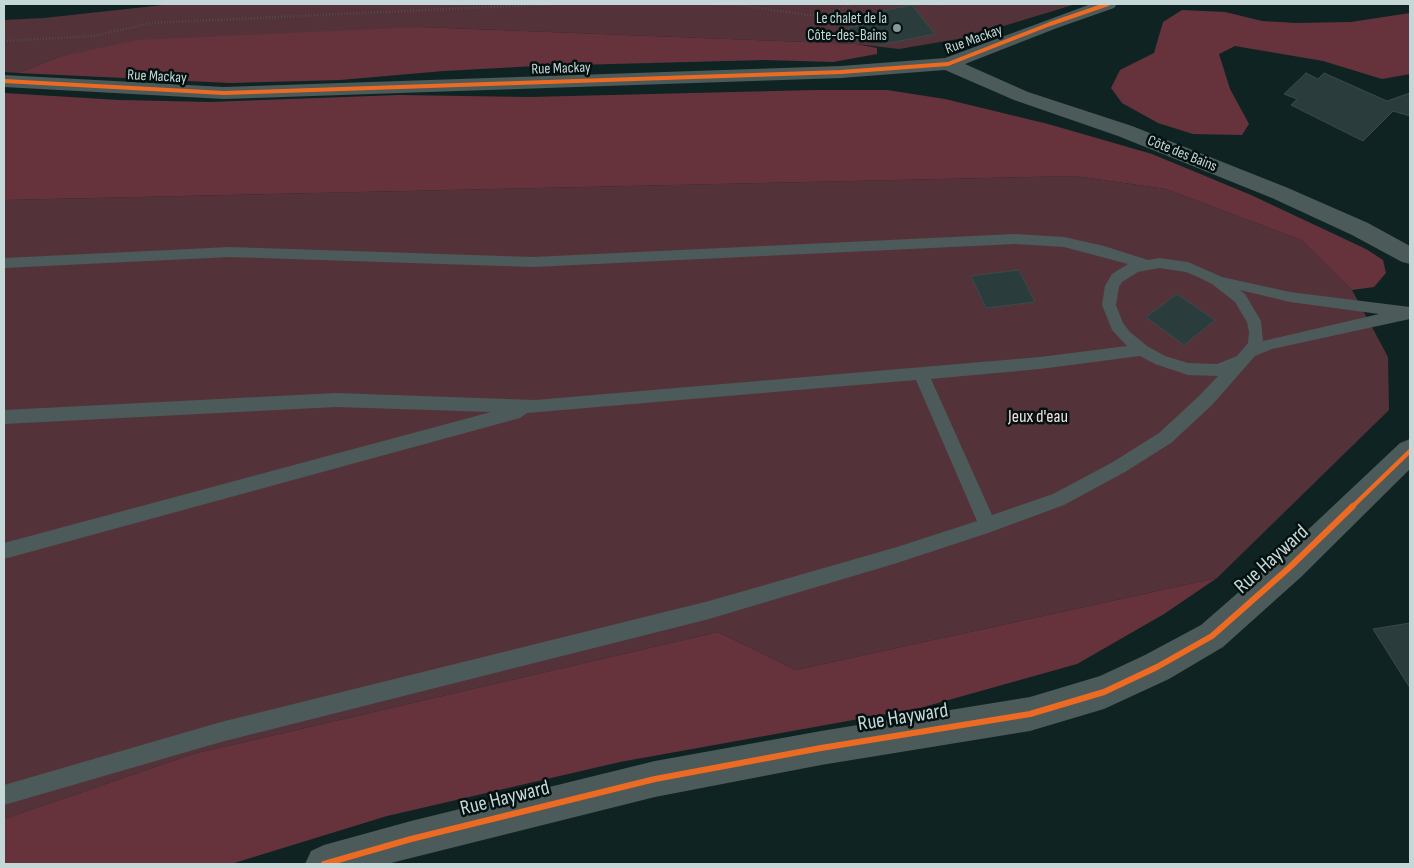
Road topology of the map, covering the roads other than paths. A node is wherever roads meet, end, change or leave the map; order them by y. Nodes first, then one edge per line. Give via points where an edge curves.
1 (1108, 4) edge
2 (948, 64) junction
3 (4, 81) edge
4 (1410, 256) edge
5 (4, 262) edge
6 (1145, 264) junction
7 (1211, 276) junction
8 (1408, 313) edge
9 (1142, 350) junction
10 (1246, 356) junction
11 (921, 374) junction
12 (535, 406) junction
13 (4, 417) edge
14 (1410, 451) edge
15 (988, 525) junction
16 (4, 551) edge
17 (4, 795) edge
18 (324, 864) edge

1 - 2 street, Rue Mackay
2 - 3 street, Rue Mackay via 841,72 224,93
2 - 4 street, Côte des Bains via 1022,96 1125,131 1280,193
5 - 6 lane via 230,252 533,262 1015,239 1064,242
6 - 7 lane via 1173,264
6 - 9 lane via 1117,278 1109,295 1117,326
7 - 8 lane via 1290,296
7 - 10 lane via 1230,288 1254,321 1255,343
8 - 10 lane via 1270,344
9 - 10 lane via 1174,366 1203,371 1231,366
9 - 11 lane
10 - 15 lane via 1165,438 1058,500
11 - 12 lane
11 - 15 lane
12 - 13 lane via 336,400
12 - 16 lane
14 - 18 street, Rue Hayward via 1290,567 1212,636 1104,692 1030,714 655,779 411,839
15 - 17 lane via 897,556 709,610 221,732

